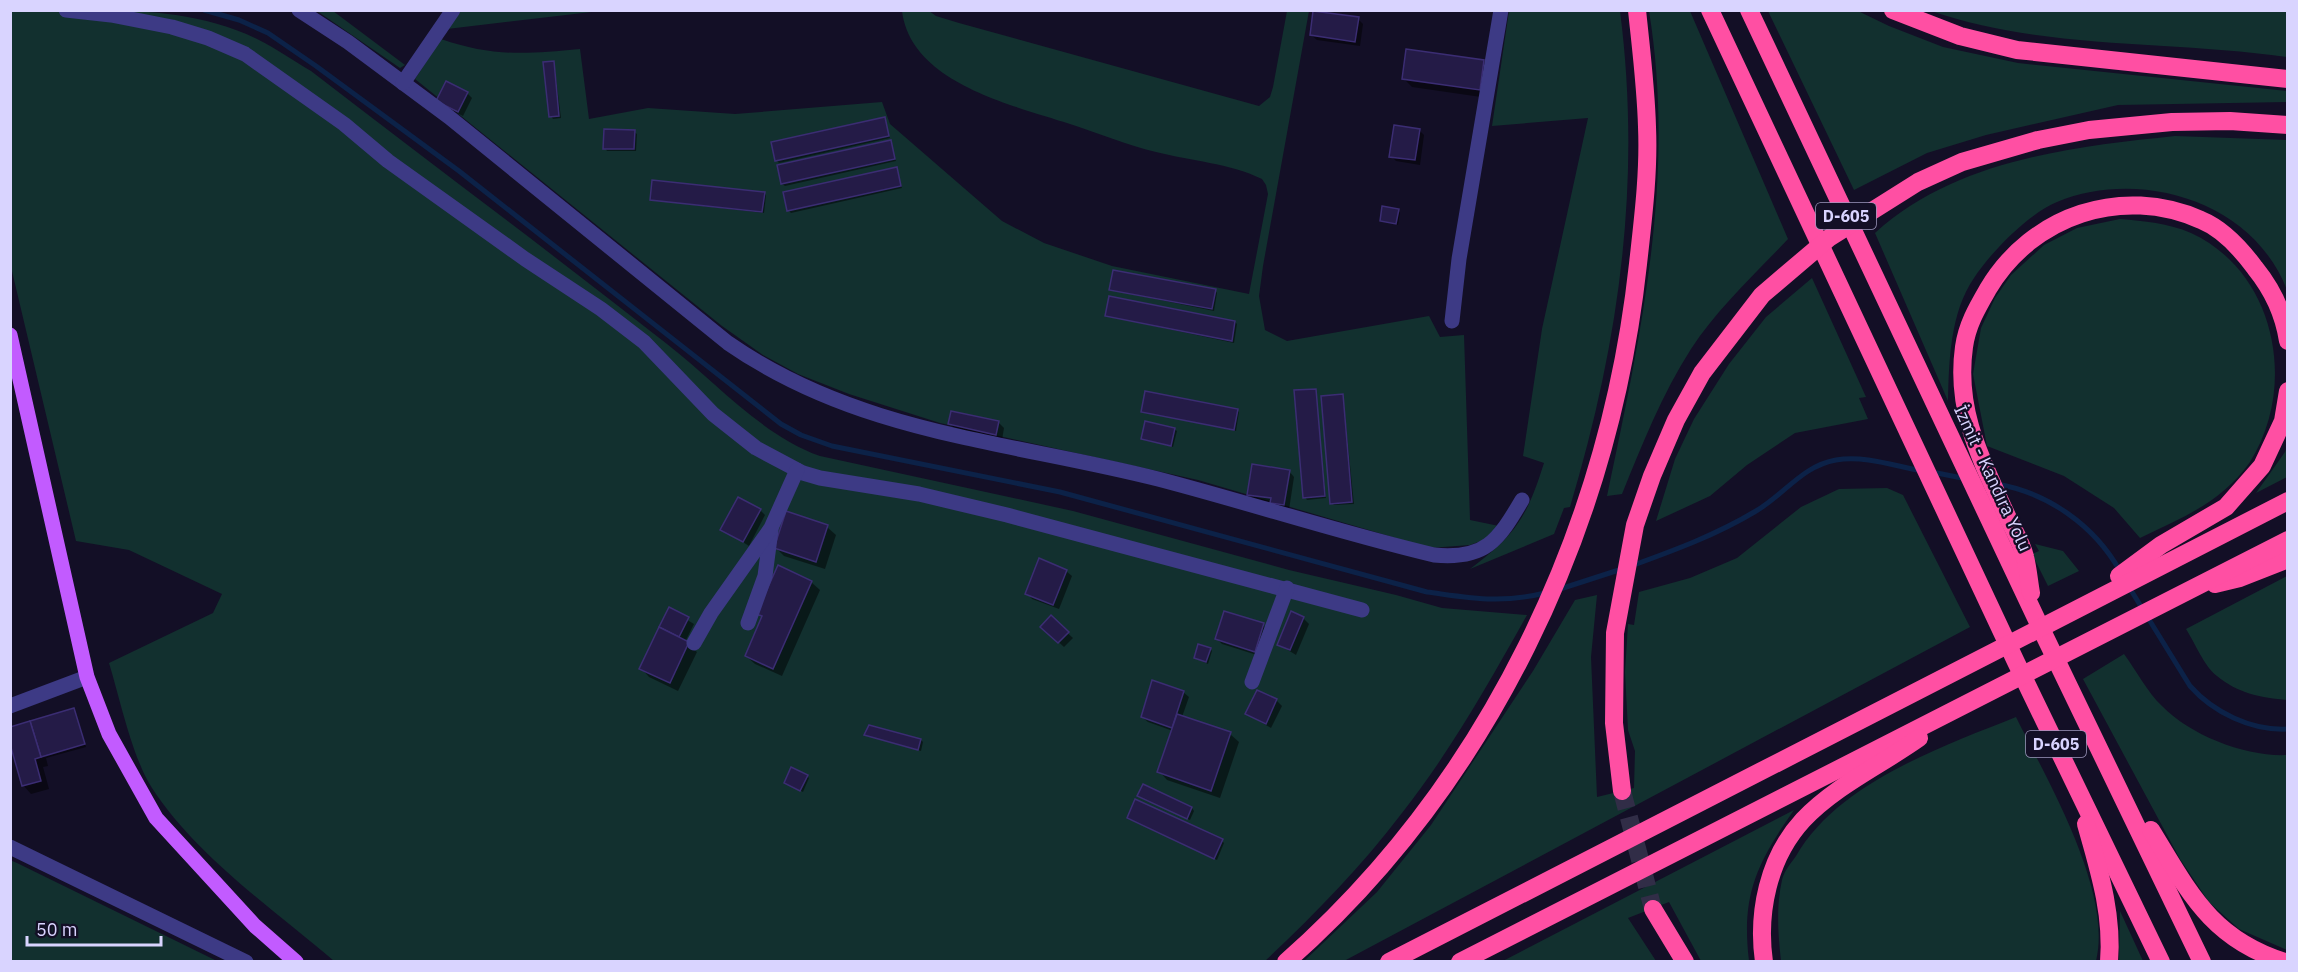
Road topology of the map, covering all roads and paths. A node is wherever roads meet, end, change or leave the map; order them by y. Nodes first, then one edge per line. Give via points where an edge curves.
1 (66, 10) edge
2 (299, 10) edge
3 (453, 10) edge
4 (1502, 10) edge
5 (1637, 10) edge
6 (1710, 10) edge
7 (1749, 10) edge
8 (1893, 10) edge
9 (2288, 79) edge
10 (403, 83) junction
11 (2288, 125) edge
12 (1452, 321) dead end
13 (10, 335) edge
14 (2288, 341) edge
15 (2288, 391) edge
16 (797, 470) junction
17 (1522, 500) dead end
18 (2288, 501) edge
19 (771, 528) junction
20 (2288, 540) edge
21 (2180, 545) junction
22 (2288, 559) edge
23 (1287, 588) junction
24 (2184, 591) junction
25 (1362, 610) dead end
26 (2035, 616) junction
27 (748, 623) dead end
28 (694, 643) dead end
29 (87, 677) junction
30 (1252, 682) dead end
31 (1982, 695) junction
32 (10, 706) edge
33 (2103, 755) junction
34 (2070, 771) junction
35 (1622, 791) tunnel mouth
36 (10, 847) edge
37 (1653, 909) tunnel mouth
38 (246, 962) edge
39 (296, 962) edge
40 (1286, 962) edge
41 (1389, 962) edge
42 (1460, 962) edge
43 (1685, 962) edge
44 (1764, 962) edge
45 (2109, 962) edge
46 (2161, 962) edge
47 (2202, 962) edge
48 (2285, 962) edge

1 - 16 street via 172,27 245,54 344,123 388,162 601,309 644,342 713,414 756,448
2 - 10 street
3 - 10 street
4 - 12 street
5 - 40 highway via 1647,128 1642,231 1619,388 1588,504 1565,566 1521,660 1428,806 1377,873
6 - 34 highway, D-605
7 - 26 highway, İzmit - Kandıra Yolu / D-605
8 - 9 highway via 1960,36 2018,50
10 - 17 street via 728,343 803,388 849,406 905,424 1157,479 1434,555 1450,557 1479,552 1505,530
11 - 35 highway via 2172,122 2089,130 1962,162 1897,194 1829,238 1762,295 1702,373 1676,420 1635,525 1615,633 1614,723
13 - 29 main road
14 - 26 highway via 2285,321 2266,282 2238,246 2202,220 2148,204 2106,205 2066,219 2033,238 2001,267 1971,318 1964,347 1961,392 1971,436 2025,556
15 - 21 highway via 2283,421 2262,466 2226,507
16 - 19 street
16 - 23 street via 820,478 919,494 1007,515
18 - 21 highway
19 - 27 street via 765,576
19 - 28 street
20 - 24 highway
21 - 41 highway via 2074,609
22 - 24 highway via 2240,578
23 - 25 street
23 - 30 street
24 - 31 highway
26 - 33 highway, İzmit - Kandıra Yolu / D-605
29 - 32 street
29 - 39 main road via 109,734 156,818 255,926
31 - 42 highway
31 - 44 highway via 1839,790 1803,821 1781,854 1765,892 1761,937
33 - 47 highway, İzmit - Kandıra Yolu / D-605
33 - 48 highway via 2191,895 2218,927 2244,944
34 - 45 highway via 2101,875 2111,931
34 - 46 highway, D-605
36 - 38 street
37 - 43 highway

